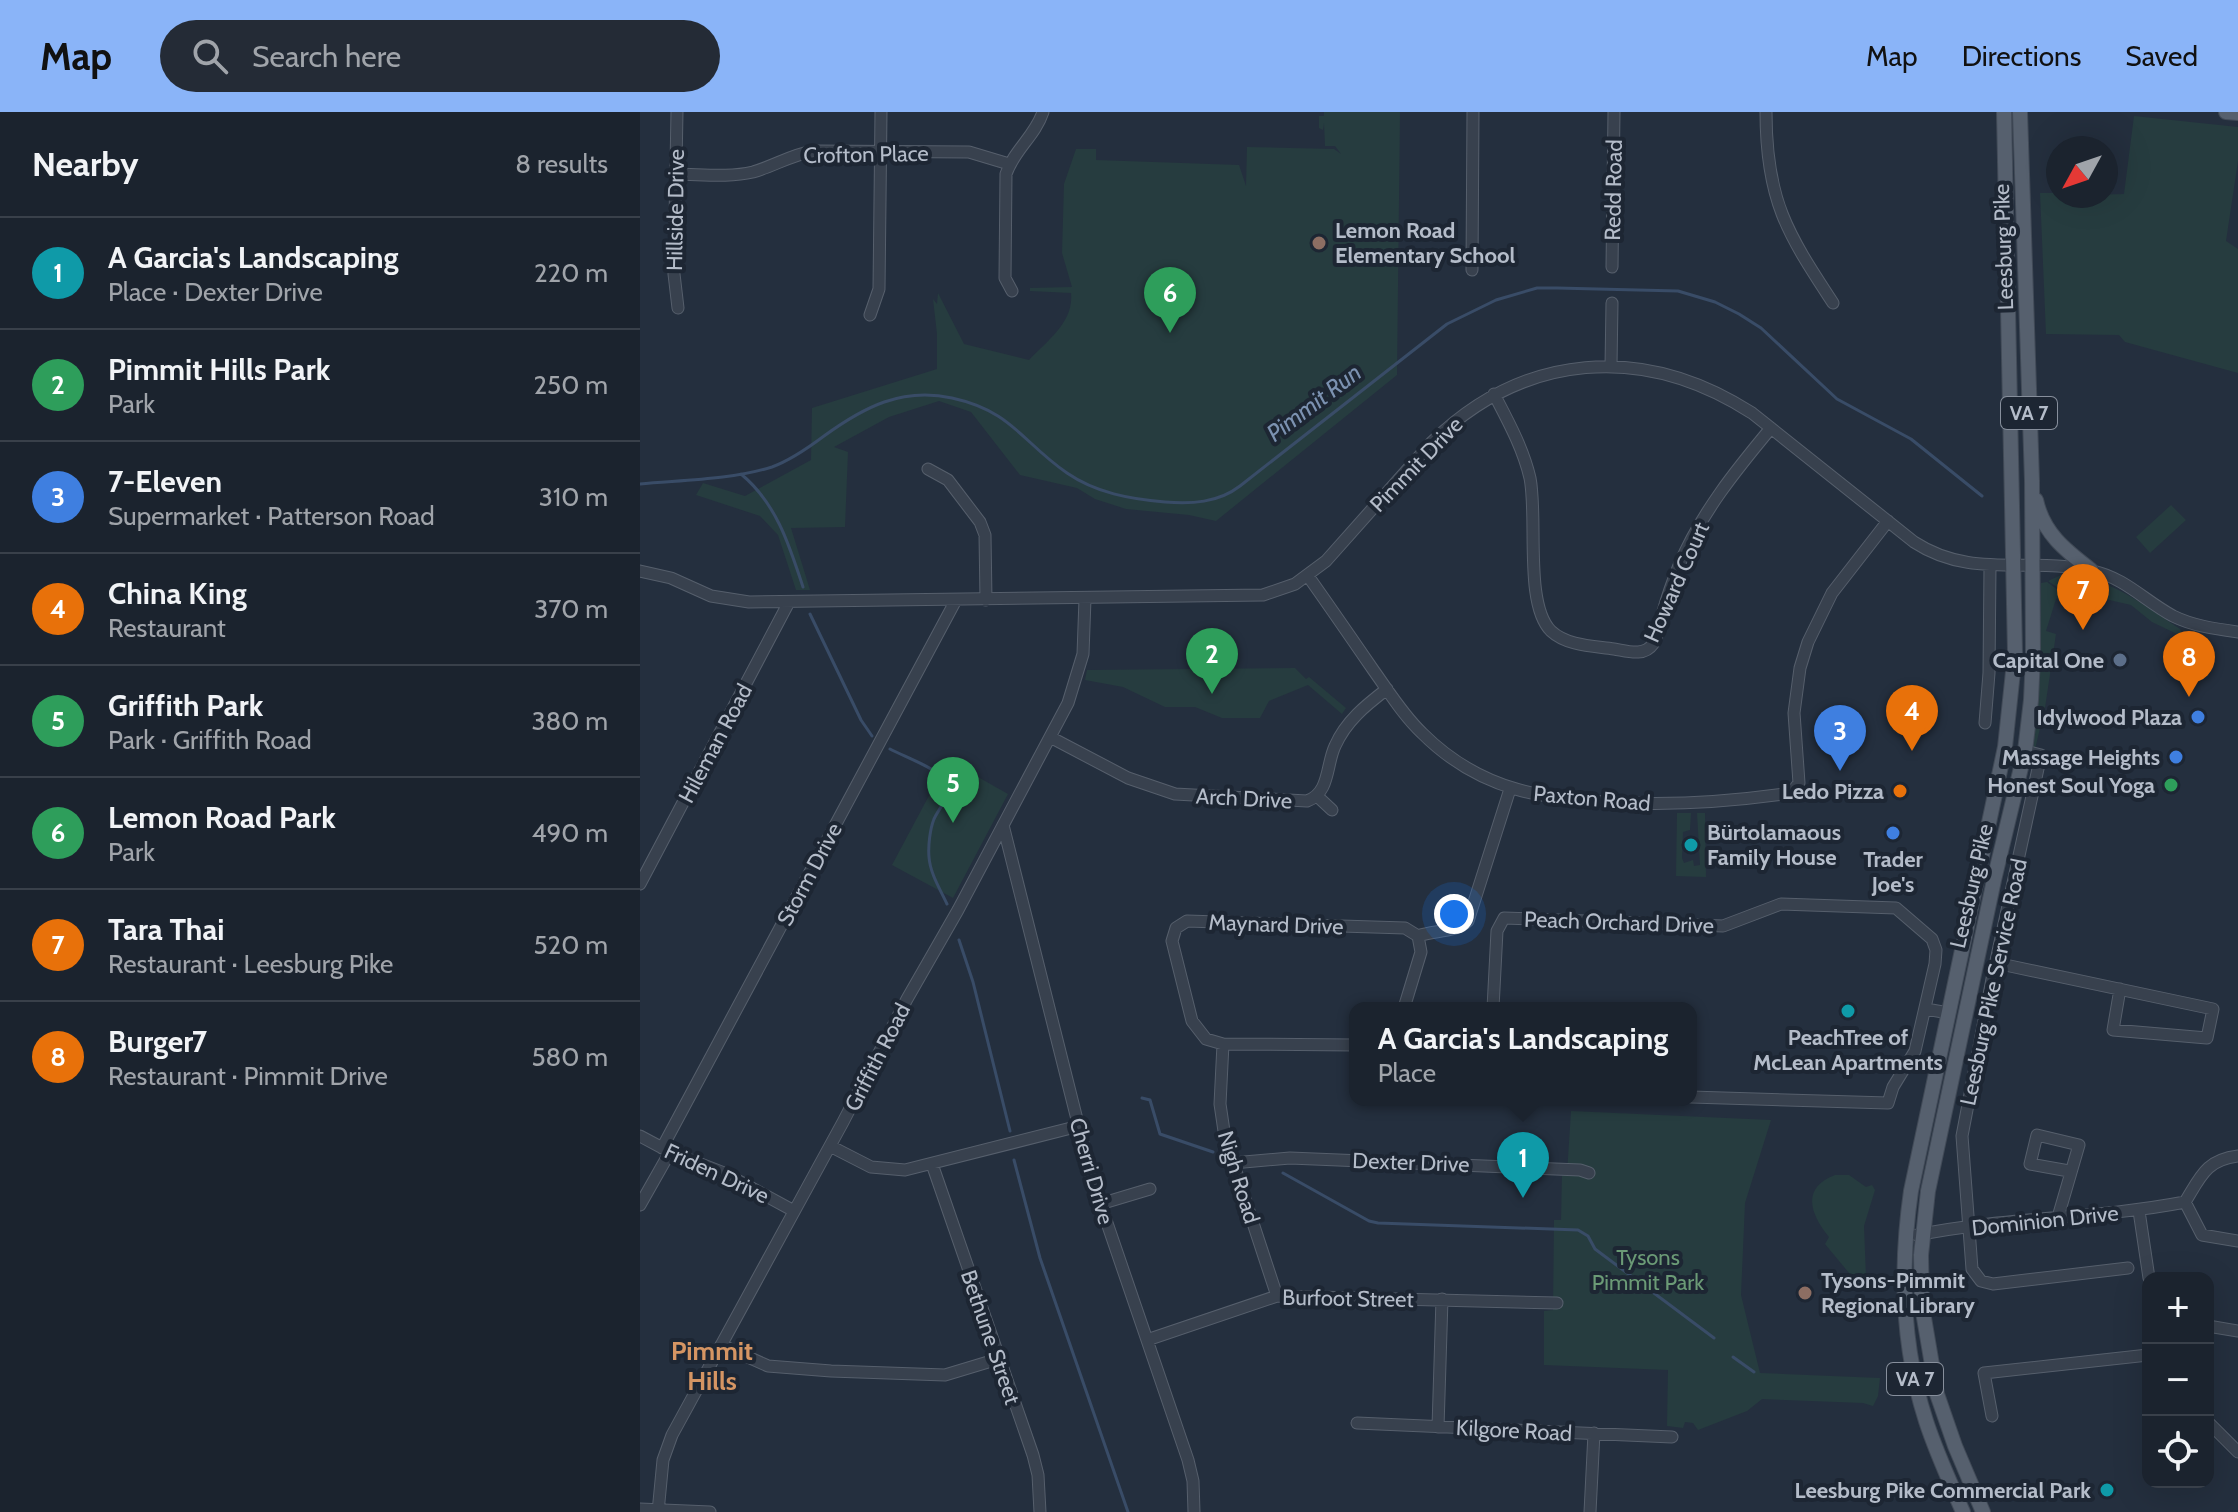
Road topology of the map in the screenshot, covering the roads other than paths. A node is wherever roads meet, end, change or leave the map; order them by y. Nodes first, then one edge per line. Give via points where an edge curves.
1 (677, 112) edge
2 (881, 112) edge
3 (1043, 112) edge
4 (1473, 112) edge
5 (1614, 112) edge
6 (1766, 112) edge
7 (2004, 112) edge
8 (2020, 112) edge
9 (2226, 112) edge
10 (2238, 113) edge
11 (881, 151) junction
12 (1009, 164) junction
13 (675, 174) junction
14 (1612, 267) dead end
15 (1472, 270) dead end
16 (1012, 291) dead end
17 (1612, 303) dead end
18 (1833, 303) dead end
19 (678, 308) dead end
20 (870, 315) dead end
21 (1611, 366) junction
22 (1494, 394) junction
23 (1771, 428) junction
24 (928, 469) dead end
25 (2032, 481) junction
26 (1888, 521) junction
27 (1990, 566) junction
28 (2013, 566) junction
29 (2032, 566) junction
30 (2091, 570) junction
31 (641, 572) edge
32 (1308, 576) junction
33 (1085, 599) junction
34 (956, 600) junction
35 (986, 600) junction
36 (789, 602) junction
37 (2238, 632) edge
38 (1654, 643) junction
39 (1666, 649) dead end
40 (1387, 689) junction
41 (1985, 723) dead end
42 (1050, 737) junction
43 (2025, 751) junction
44 (1510, 789) junction
45 (1317, 796) junction
46 (1332, 810) dead end
47 (1003, 825) junction
48 (640, 884) edge
49 (1418, 936) junction
50 (1996, 963) junction
51 (2120, 989) junction
52 (1406, 1002) edge
53 (1493, 1002) edge
54 (1926, 1009) junction
55 (1948, 1013) junction
56 (1223, 1044) junction
57 (1349, 1045) edge
58 (1697, 1097) edge
59 (1079, 1126) junction
60 (640, 1136) edge
61 (830, 1146) junction
62 (666, 1150) junction
63 (2238, 1156) edge
64 (1233, 1163) junction
65 (932, 1164) junction
66 (2069, 1171) junction
67 (1589, 1173) dead end
68 (1150, 1189) dead end
69 (2185, 1202) junction
70 (1100, 1204) junction
71 (640, 1205) edge
72 (794, 1211) junction
73 (2139, 1211) junction
74 (2058, 1217) junction
75 (1968, 1228) junction
76 (1922, 1234) junction
77 (1905, 1238) junction
78 (2238, 1241) edge
79 (2128, 1268) dead end
80 (2148, 1272) edge
81 (1277, 1296) junction
82 (1442, 1299) junction
83 (1557, 1303) dead end
84 (2214, 1327) edge
85 (2238, 1331) edge
86 (1147, 1340) junction
87 (721, 1345) junction
88 (2142, 1356) edge
89 (998, 1359) junction
90 (1992, 1416) dead end
91 (1357, 1423) dead end
92 (1438, 1427) junction
93 (2214, 1428) edge
94 (1594, 1433) junction
95 (1672, 1437) dead end
96 (2238, 1452) edge
97 (640, 1509) edge
98 (658, 1511) edge
99 (710, 1512) edge
100 (1040, 1512) edge
101 (1194, 1512) edge
102 (1590, 1512) edge
103 (1963, 1512) edge
104 (1983, 1512) edge

1 - 13 street, Hillside Drive
2 - 11 street
3 - 12 street
4 - 15 street
5 - 14 street, Redd Road
6 - 18 street via 1776,203
7 - 28 main road, Leesburg Pike / VA 7
8 - 25 main road, Leesburg Pike / VA 7
9 - 10 main road
11 - 12 street, Crofton Place via 969,152
11 - 13 street, Crofton Place via 799,154 738,174
11 - 20 street via 879,289
12 - 16 street via 1004,187 1005,278
13 - 19 street, Hillside Drive
17 - 21 street
21 - 22 street, Pimmit Drive via 1563,370
21 - 23 street, Pimmit Drive via 1690,380 1732,400
22 - 32 street, Pimmit Drive via 1449,425
22 - 38 street, Howard Court via 1530,478 1535,595 1545,623 1575,643 1637,653
23 - 26 street, Pimmit Drive
23 - 38 street, Howard Court via 1697,528
24 - 35 street via 948,480 980,522
25 - 29 main road, Leesburg Pike / VA 7
25 - 30 main road via 2047,529
26 - 27 street, Pimmit Drive via 1938,556
26 - 44 street, Paxton Road via 1832,593 1808,642 1794,713 1799,783 1794,791 1684,805 1572,801
27 - 28 street, Pimmit Drive
27 - 41 street
28 - 29 street, Pimmit Drive
28 - 55 main road, Leesburg Pike / VA 7 via 2015,653 2005,747
29 - 30 street, Pimmit Drive
29 - 43 main road, Leesburg Pike / VA 7 via 2033,656
30 - 37 street, Pimmit Drive via 2119,580 2192,624
31 - 36 street, Pimmit Drive via 728,600
32 - 33 street, Pimmit Drive via 1279,591 1246,597
32 - 40 street, Paxton Road
33 - 35 street, Pimmit Drive
33 - 42 street, Griffith Road via 1080,666
34 - 35 street, Pimmit Drive
34 - 36 street, Pimmit Drive
34 - 62 street, Storm Drive
36 - 48 street, Hileman Road
38 - 39 street
40 - 44 street, Paxton Road via 1440,750
40 - 45 street, Arch Drive via 1342,732
42 - 45 street, Arch Drive via 1128,778 1175,794 1307,801
42 - 47 street, Griffith Road
43 - 50 street, Leesburg Pike Service Road via 2041,755
43 - 76 main road, Leesburg Pike / VA 7
44 - 49 street via 1468,921 1456,929
45 - 46 street
47 - 59 street, Cherri Drive
47 - 61 street, Griffith Road
49 - 52 street via 1421,952
49 - 56 street, Maynard Drive via 1405,928 1180,924 1172,941 1192,1021 1206,1039
50 - 51 street
50 - 75 street, Leesburg Pike Service Road via 1962,1136
51 - 51 street via 2113,1030 2207,1038 2213,1009
53 - 54 street, Peach Orchard Drive via 1497,931 1504,918 1723,926 1781,904 1896,908 1924,930 1936,950
54 - 55 street
54 - 58 street, Peach Orchard Drive via 1915,1051 1888,1103
55 - 77 main road, Leesburg Pike / VA 7
56 - 57 street
56 - 64 street, Nigh Road via 1222,1124
59 - 65 street
59 - 70 street, Cherri Drive
60 - 62 street, Friden Drive
61 - 65 street via 881,1170
61 - 72 street, Griffith Road
62 - 71 street, Storm Drive
62 - 72 street, Friden Drive via 724,1173
63 - 69 street via 2219,1159
64 - 67 street, Dexter Drive via 1290,1158 1518,1165
64 - 81 street, Nigh Road
65 - 89 street, Bethune Street
66 - 66 street via 2079,1145 2037,1135 2030,1164
66 - 74 street
68 - 70 street
69 - 73 street, Dominion Drive
69 - 78 street via 2202,1235
70 - 86 street, Cherri Drive
72 - 87 street, Griffith Road
73 - 74 street, Dominion Drive
73 - 80 street
74 - 75 street, Dominion Drive
75 - 76 street, Dominion Drive
75 - 79 street, Leesburg Pike Service Road via 1972,1269 1981,1281 1993,1284
76 - 77 street, Dominion Drive
76 - 104 main road, Leesburg Pike / VA 7 via 1922,1306 1937,1394
77 - 103 main road, Leesburg Pike / VA 7 via 1905,1307 1916,1387
81 - 82 street, Burfoot Street
81 - 86 street, Burfoot Street
82 - 83 street, Burfoot Street
82 - 92 street
84 - 85 street
86 - 101 street, Cherri Drive via 1188,1460
87 - 89 street via 768,1366 831,1371 945,1375
87 - 98 street, Griffith Road via 668,1445
88 - 90 street via 1984,1373
89 - 100 street, Bethune Street via 1035,1465
91 - 92 street, Kilgore Road
92 - 94 street, Kilgore Road
93 - 96 street
94 - 95 street, Kilgore Road
94 - 102 street
97 - 98 street
98 - 99 street

